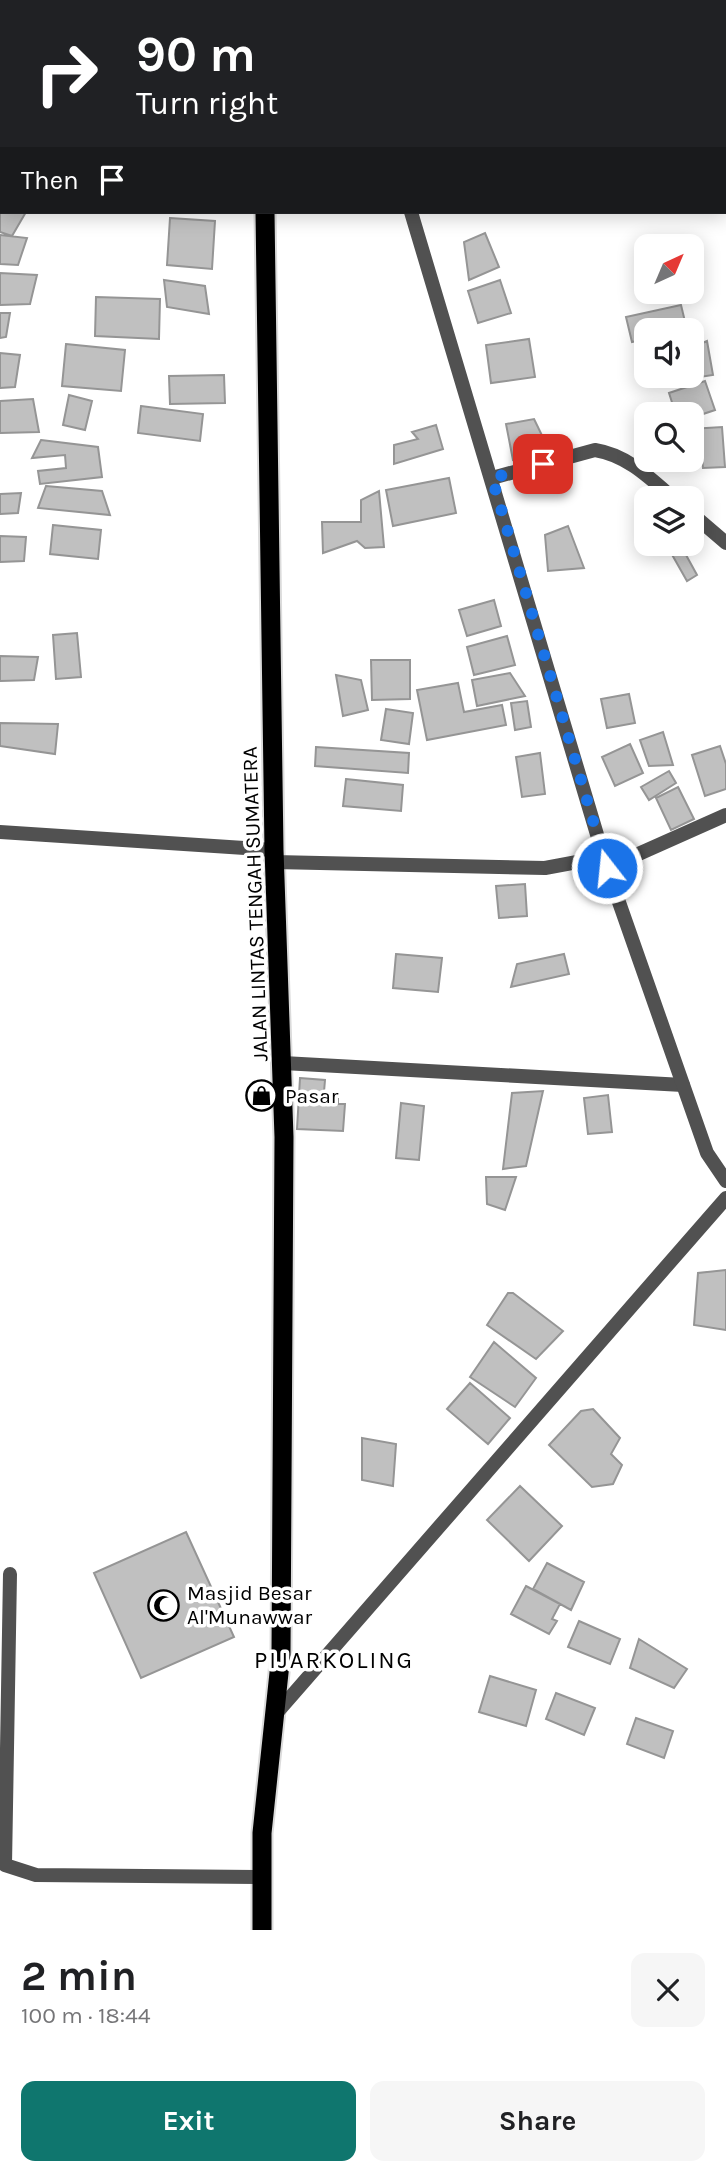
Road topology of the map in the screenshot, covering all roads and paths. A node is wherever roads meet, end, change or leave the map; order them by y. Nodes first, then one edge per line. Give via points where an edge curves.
1 (265, 214) edge
2 (412, 214) edge
3 (492, 478) junction
4 (659, 486) edge
5 (704, 524) edge
6 (726, 543) edge
7 (726, 815) edge
8 (0, 832) edge
9 (275, 856) junction
10 (605, 862) junction
11 (283, 1063) junction
12 (683, 1085) junction
13 (726, 1181) edge
14 (726, 1198) edge
15 (10, 1574) dead end
16 (274, 1716) junction
17 (2, 1864) edge
18 (262, 1878) junction
19 (262, 1930) edge

1 - 9 highway, JALAN LINTAS TENGAH SUMATERA
2 - 3 street
3 - 4 street via 594,450 612,453
3 - 10 street
5 - 6 street
7 - 10 street
8 - 9 street
9 - 10 street via 545,867
9 - 11 highway, JALAN LINTAS TENGAH SUMATERA
10 - 12 street
11 - 12 street
11 - 16 highway, JALAN LINTAS TENGAH SUMATERA via 281,1654
12 - 13 street via 707,1153
14 - 16 street
15 - 17 street
16 - 18 highway, JALAN LINTAS TENGAH SUMATERA
17 - 18 street via 36,1875
18 - 19 highway, JALAN LINTAS TENGAH SUMATERA

